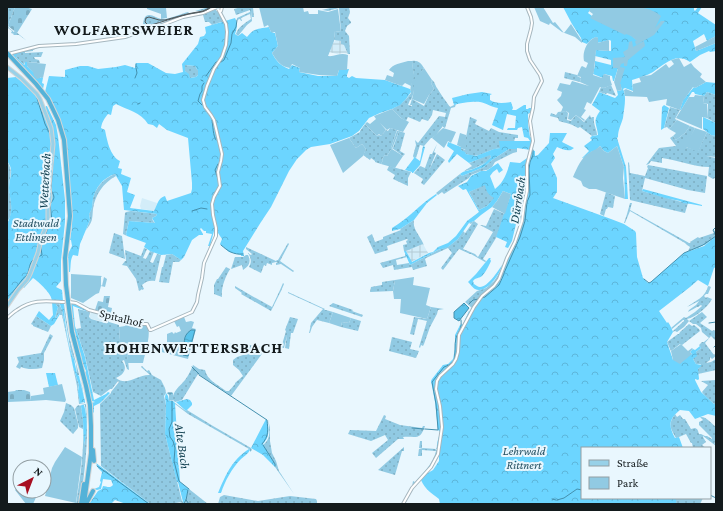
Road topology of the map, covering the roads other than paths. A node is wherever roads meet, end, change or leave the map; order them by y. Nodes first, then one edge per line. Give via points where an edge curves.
1 (217, 7) edge
2 (527, 7) edge
3 (222, 15) junction
4 (7, 55) edge
5 (7, 67) edge
6 (64, 302) dead end
7 (70, 302) dead end
8 (7, 306) edge
9 (7, 318) edge
10 (92, 440) junction
11 (94, 461) dead end
12 (93, 491) dead end
13 (83, 504) edge
14 (403, 504) edge

1 - 3 street
1 - 3 street
1 - 4 street via 126,37 39,46
2 - 14 street via 532,23 527,43 529,59 542,81 534,95 530,121 533,140 527,165 527,189 522,220 499,279 473,309 459,336 456,358 437,381 442,427 438,454
3 - 7 street, Spitalhof via 227,35 225,49 214,69 203,100 214,120 222,150 218,172 220,186 212,204 216,234 204,264 194,310 150,330 147,324 89,310
4 - 10 highway via 48,99 62,130 70,216 65,258 66,285 72,332 88,396
4 - 13 highway via 42,95 57,122 60,135 67,207 63,285 70,337 85,393 89,422
5 - 8 main road via 18,74 41,101 52,130 53,144 49,219 29,277
6 - 9 street via 45,300 31,303 16,310
10 - 11 highway
10 - 13 highway
12 - 13 highway

